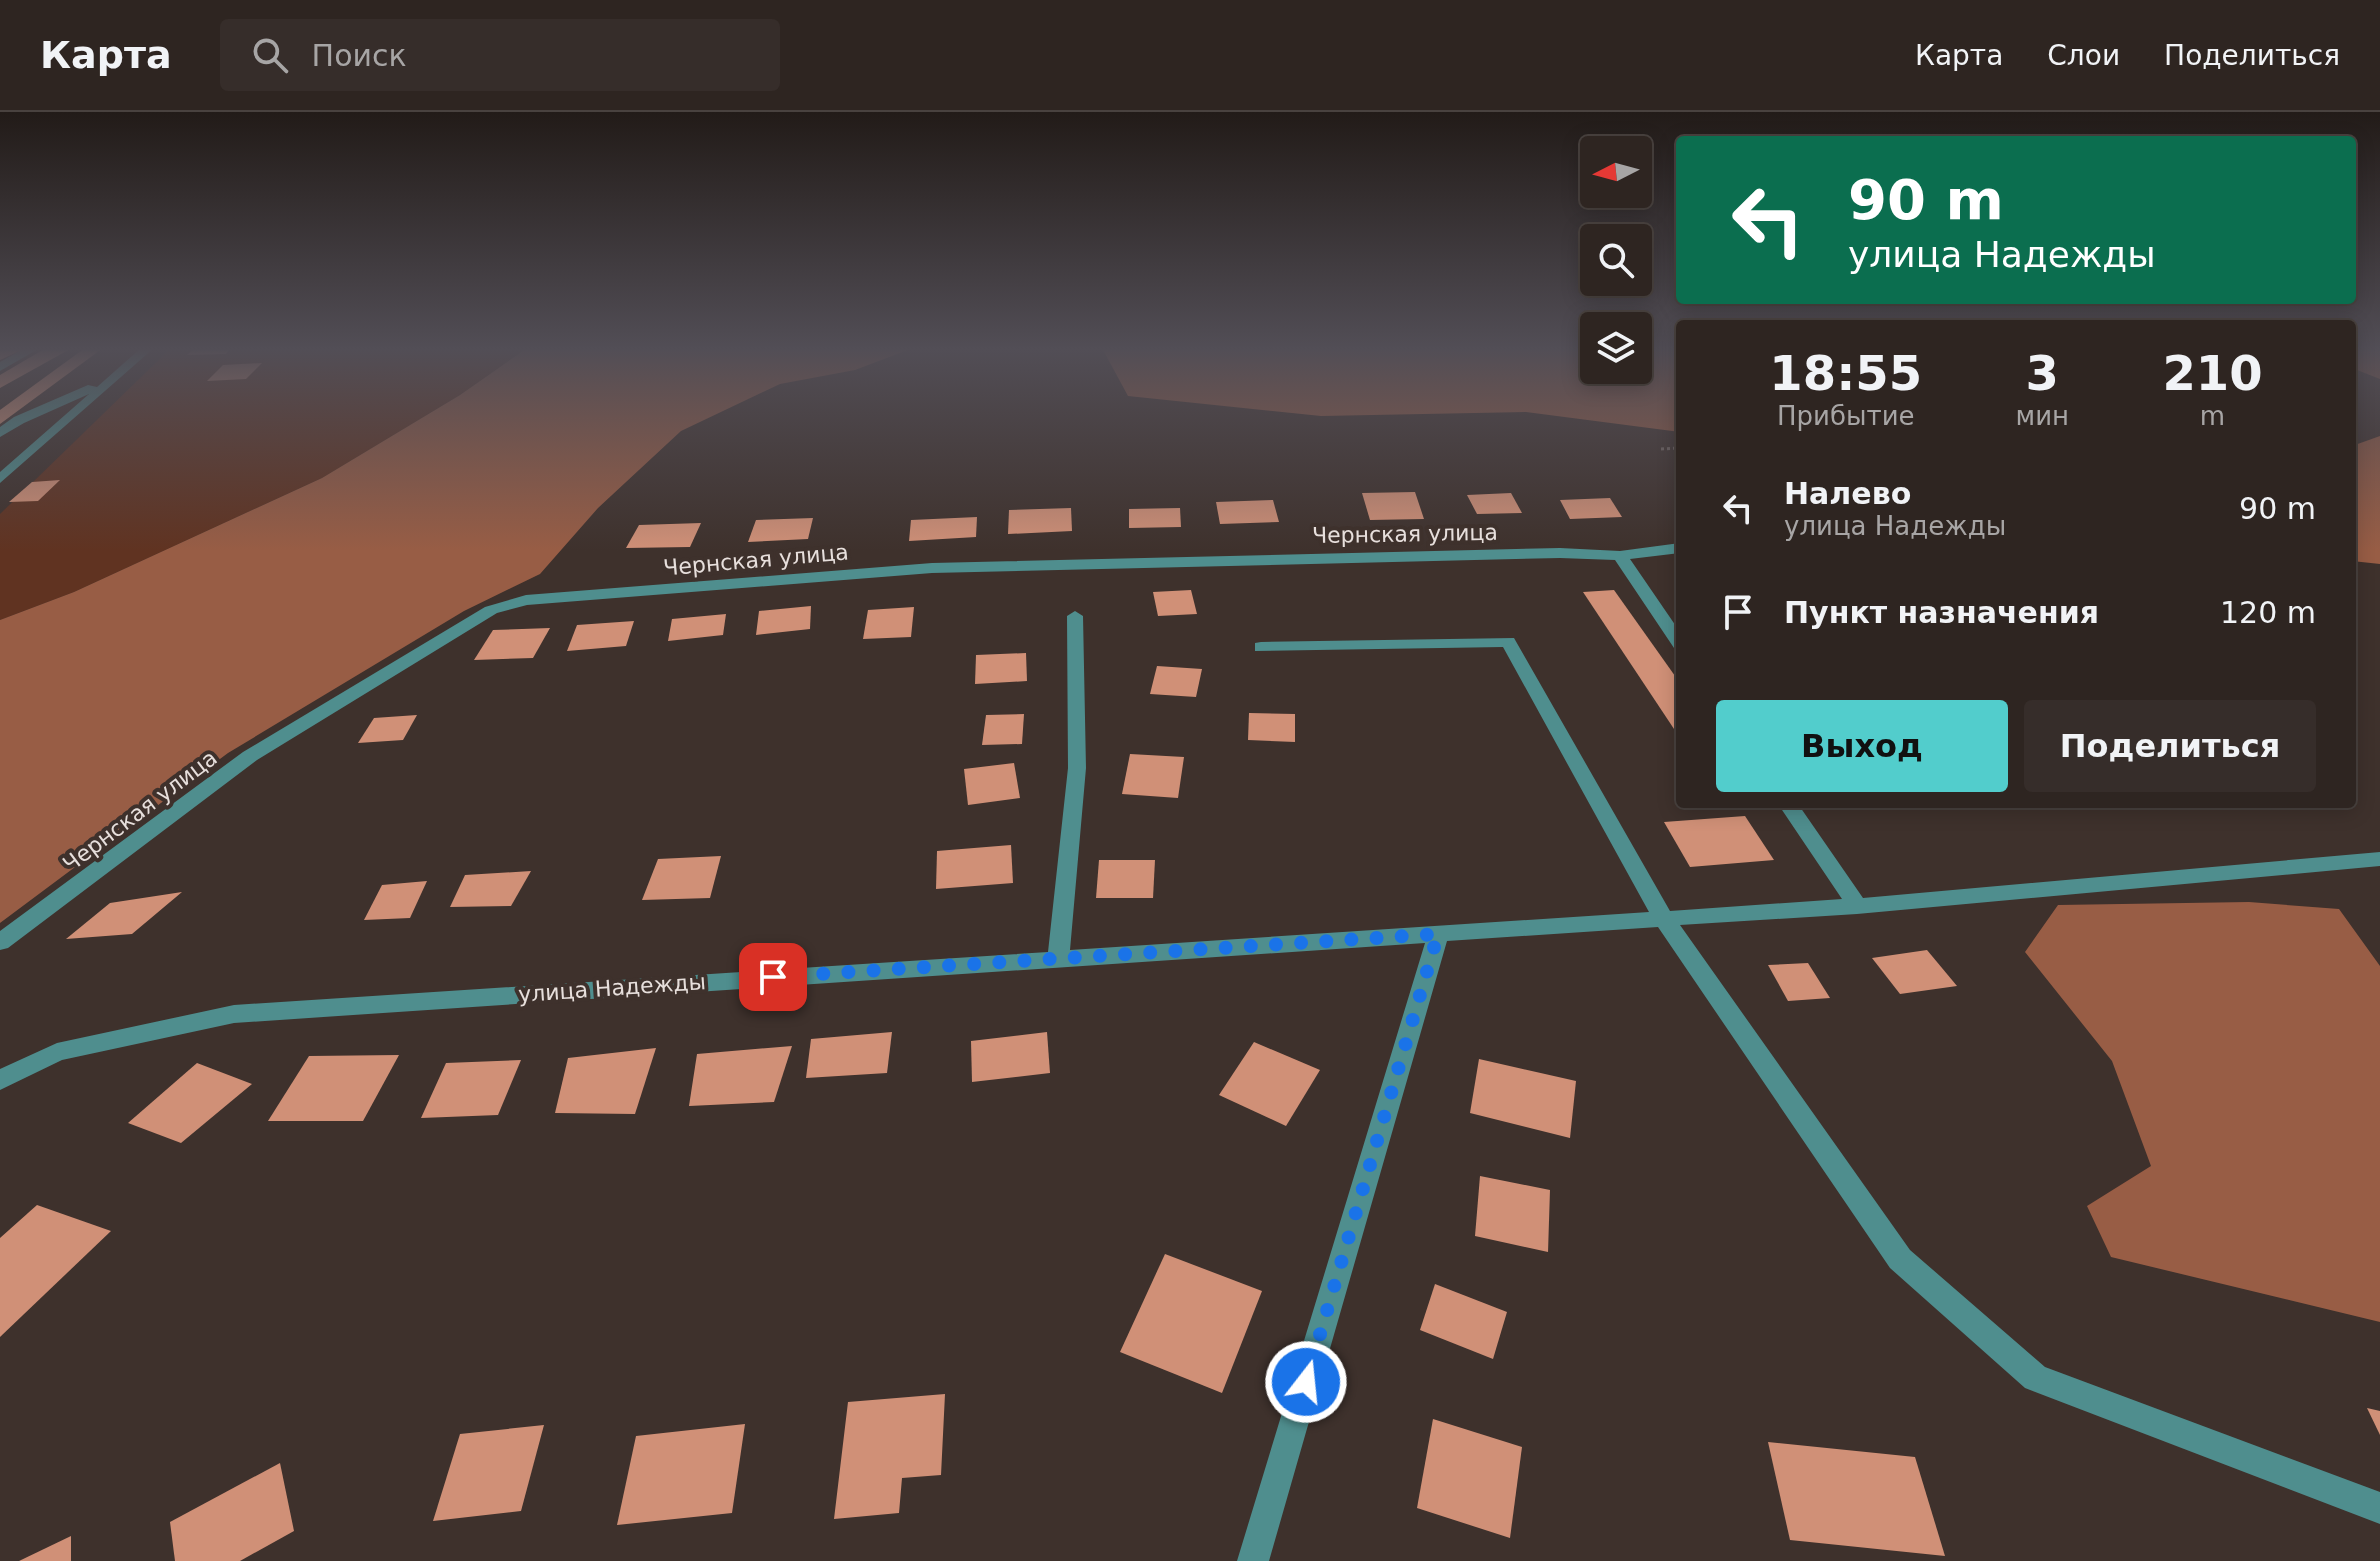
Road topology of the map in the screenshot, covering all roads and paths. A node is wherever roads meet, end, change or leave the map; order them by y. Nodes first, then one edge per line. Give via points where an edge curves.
1 (29, 416) edge
2 (70, 416) edge
3 (0, 433) edge
4 (1676, 448) edge
5 (1661, 449) dead end
6 (0, 479) edge
7 (1676, 549) edge
8 (1620, 556) junction
9 (1075, 616) dead end
10 (1676, 638) edge
11 (1261, 647) dead end
12 (1791, 808) edge
13 (2380, 859) edge
14 (1857, 906) junction
15 (1664, 919) junction
16 (1438, 934) junction
17 (0, 942) edge
18 (1058, 957) junction
19 (0, 1080) edge
20 (2380, 1508) edge
21 (1253, 1561) edge

1 - 3 street
2 - 6 street
4 - 5 path
7 - 8 street, Чернская улица
8 - 10 street
8 - 17 street, Чернская улица via 1560,553 932,568 526,600 491,610 250,756
9 - 18 street via 1077,768
11 - 15 street via 1508,642
12 - 14 street
13 - 14 street, улица Надежды
14 - 15 street, улица Надежды
15 - 16 street, улица Надежды
15 - 20 street via 1900,1259 2035,1378
16 - 18 street, улица Надежды
16 - 21 street
18 - 19 street, улица Надежды via 234,1014 57,1052

